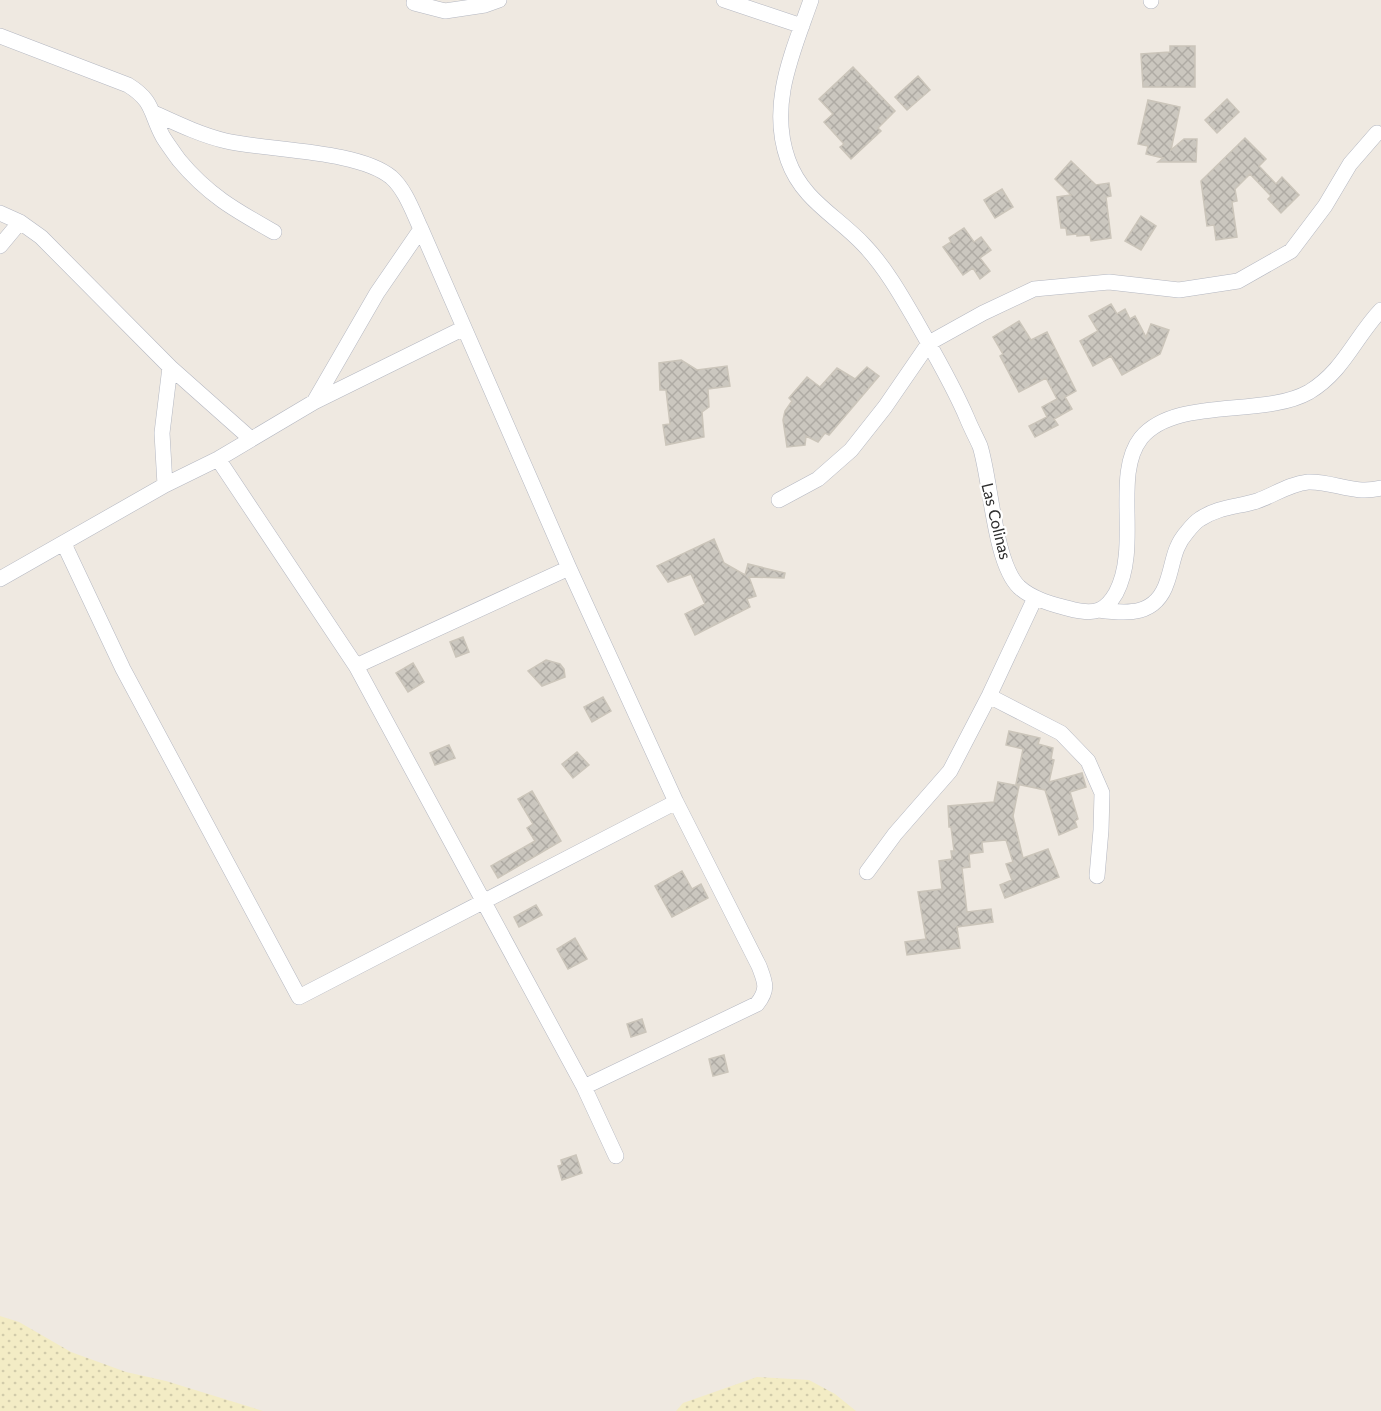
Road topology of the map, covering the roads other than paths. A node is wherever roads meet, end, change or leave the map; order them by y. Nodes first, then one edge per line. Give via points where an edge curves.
1 (499, 0) edge
2 (724, 0) edge
3 (810, 0) edge
4 (414, 3) dead end
5 (802, 26) junction
6 (0, 36) edge
7 (154, 113) junction
8 (1377, 133) dead end
9 (0, 213) edge
10 (20, 222) junction
11 (421, 229) junction
12 (274, 232) dead end
13 (0, 246) edge
14 (1381, 310) edge
15 (464, 328) junction
16 (929, 343) junction
17 (170, 367) junction
18 (314, 402) junction
19 (251, 439) junction
20 (218, 459) junction
21 (165, 485) junction
22 (1381, 488) edge
23 (779, 500) dead end
24 (64, 544) junction
25 (569, 568) junction
26 (0, 579) edge
27 (1035, 598) junction
28 (1099, 610) junction
29 (356, 666) junction
30 (989, 696) junction
31 (676, 802) junction
32 (867, 872) dead end
33 (1097, 876) dead end
34 (484, 902) junction
35 (584, 1087) junction
36 (616, 1156) dead end

1 - 4 street via 485,6 445,11
2 - 5 street
3 - 5 street, Las Colinas
5 - 16 street, Las Colinas via 782,90 781,137 788,161 816,204 864,245 896,287
6 - 7 street via 128,85 141,93
7 - 11 street via 199,134 227,141 372,165 392,178
7 - 12 street via 163,136 199,182 224,204
8 - 16 street via 1350,164 1325,206 1291,250 1238,281 1179,290 1109,282 1034,289
9 - 10 street
10 - 13 street
10 - 17 street via 41,237
11 - 15 street
11 - 18 street via 377,293
14 - 28 street via 1345,362 1308,393 1275,404 1180,416 1145,434 1135,446 1129,464 1123,577 1109,604
15 - 18 street
15 - 25 street
16 - 23 street via 851,450 818,479
16 - 27 street, Las Colinas via 980,448 1000,545 1010,574 1018,586
17 - 19 street
17 - 21 street via 162,434
18 - 19 street
19 - 20 street
20 - 21 street
20 - 29 street
21 - 24 street
22 - 28 street, Las Colinas via 1351,490 1310,482 1257,501 1220,508 1198,520 1179,542 1167,583 1157,600 1146,609 1123,613
24 - 26 street
24 - 34 street via 123,669 299,998
25 - 29 street
25 - 31 street
27 - 28 street, Las Colinas via 1079,611
27 - 30 street
29 - 34 street
30 - 32 street via 950,771
30 - 33 street via 1061,733 1088,761 1102,793
31 - 34 street
31 - 35 street via 759,966 766,988 764,996 757,1004
34 - 35 street
35 - 36 street

